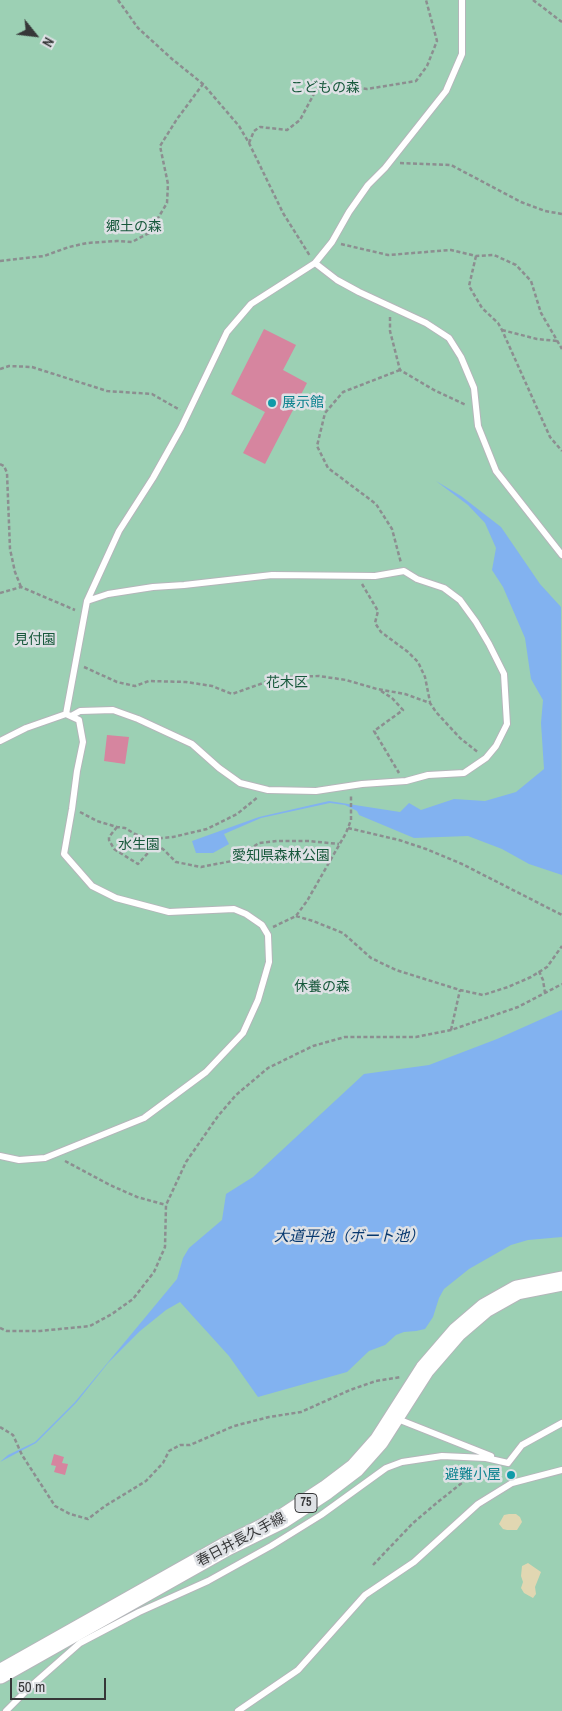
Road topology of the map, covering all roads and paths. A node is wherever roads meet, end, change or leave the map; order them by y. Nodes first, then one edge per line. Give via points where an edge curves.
1 (118, 0) edge
2 (426, 0) edge
3 (462, 0) edge
4 (533, 0) edge
5 (562, 22) edge
6 (203, 84) junction
7 (249, 143) junction
8 (385, 168) junction
9 (562, 214) edge
10 (332, 242) junction
11 (476, 256) junction
12 (0, 261) edge
13 (316, 264) junction
14 (390, 307) junction
15 (502, 330) junction
16 (557, 341) junction
17 (562, 349) edge
18 (0, 369) edge
19 (400, 370) junction
20 (477, 410) junction
21 (188, 414) junction
22 (562, 451) edge
23 (0, 464) edge
24 (562, 556) edge
25 (404, 571) junction
26 (358, 576) junction
27 (21, 587) junction
28 (0, 593) edge
29 (88, 601) junction
30 (84, 614) junction
31 (76, 664) junction
32 (377, 690) junction
33 (430, 703) junction
34 (68, 715) junction
35 (0, 741) edge
36 (486, 758) junction
37 (406, 781) junction
38 (351, 786) junction
39 (262, 792) dead end
40 (73, 803) junction
41 (117, 828) junction
42 (348, 828) junction
43 (150, 839) junction
44 (339, 844) junction
45 (156, 845) junction
46 (562, 915) edge
47 (296, 916) junction
48 (265, 930) junction
49 (562, 946) edge
50 (539, 971) junction
51 (562, 984) edge
52 (460, 990) junction
53 (544, 993) junction
54 (450, 1030) junction
55 (0, 1156) edge
56 (51, 1156) junction
57 (166, 1205) junction
58 (562, 1281) edge
59 (0, 1328) edge
60 (395, 1379) dead end
61 (395, 1418) junction
62 (562, 1423) edge
63 (0, 1427) edge
64 (508, 1463) junction
65 (562, 1470) edge
66 (373, 1565) dead end
67 (0, 1674) edge
68 (6, 1711) edge
69 (238, 1711) edge

1 - 6 path via 138,28
2 - 7 path via 437,41 428,66 416,81 367,89 322,82 300,120 287,130 260,126
3 - 8 lane via 462,54 446,91
4 - 5 path
6 - 7 path via 239,126
6 - 12 path via 160,146 168,184 166,203 149,233 132,242 88,243 44,256
7 - 13 path via 283,212
8 - 9 path via 400,163 451,165 521,202
8 - 10 lane via 368,184
10 - 11 path via 388,255 451,250
10 - 13 lane
11 - 15 path via 469,286 482,308
11 - 16 path via 494,255 516,265 530,280 541,313
13 - 14 lane via 336,280
13 - 21 lane via 251,304 227,332
14 - 19 path via 390,331
14 - 20 lane via 426,323 449,338 474,388
15 - 16 path
15 - 22 path via 550,437
16 - 17 path
18 - 21 path via 32,367 107,391 152,394
19 - 20 path
19 - 25 path via 343,392 326,413 317,446 328,468 376,504 392,529
20 - 24 lane via 478,426 496,471
21 - 29 lane via 119,531
23 - 27 path via 6,473 10,549 14,572
25 - 26 lane
25 - 36 lane via 444,588 460,600 504,674 507,724
26 - 29 lane via 272,575 153,587 108,594
26 - 33 path via 378,611 374,623 418,662 425,676
27 - 28 path
27 - 30 path
29 - 30 lane
30 - 31 lane
31 - 32 path via 135,686 149,681 186,682 212,686 232,694 269,680 319,676
31 - 34 lane
32 - 33 path via 405,694
32 - 37 path via 392,698 403,710 374,731
33 - 36 path via 460,738
34 - 35 lane via 26,728
34 - 38 lane via 80,711 113,710 138,719 192,744 240,783 268,790 316,792
34 - 40 lane via 79,720 83,742
36 - 37 lane via 464,773 428,775
37 - 38 lane
38 - 42 path
39 - 43 path via 237,814 207,829 173,838
40 - 41 path via 81,813
40 - 48 lane via 64,854 92,886 116,898 170,912 234,909 246,914
41 - 43 path via 125,828
41 - 45 path via 109,837 114,850 138,864
42 - 44 path
42 - 46 path via 426,849
43 - 45 path
44 - 45 path via 309,841 259,843 232,861 201,866 176,862
44 - 47 path
47 - 48 path
47 - 52 path via 343,933 371,958 396,970
48 - 56 lane via 269,962 258,1000 243,1033 206,1072 144,1118
49 - 50 path via 547,967
50 - 52 path via 483,995
50 - 53 path
51 - 53 path
52 - 54 path
53 - 54 path via 518,1007
54 - 57 path via 416,1037 345,1037 313,1046 268,1068 236,1094 218,1116 186,1162
55 - 56 lane via 19,1160
56 - 57 path via 137,1197
57 - 59 path via 165,1248 154,1272 133,1299 90,1326 40,1332
58 - 61 main road, 春日井長久手線 / 75 via 517,1290 485,1308 457,1332 425,1369
60 - 63 path via 376,1381 350,1390 301,1412 234,1426 190,1445 180,1445 169,1451 146,1481 88,1519 56,1506 22,1455 13,1435
61 - 64 lane
61 - 67 main road, 春日井長久手線 / 75 via 355,1468 282,1519 226,1546
62 - 64 lane via 522,1445
64 - 66 path via 472,1475 413,1523
64 - 68 lane via 486,1458 442,1456 402,1462 386,1468 271,1546 208,1581 80,1643
65 - 69 lane via 512,1483 478,1504 414,1562 365,1595 298,1670

